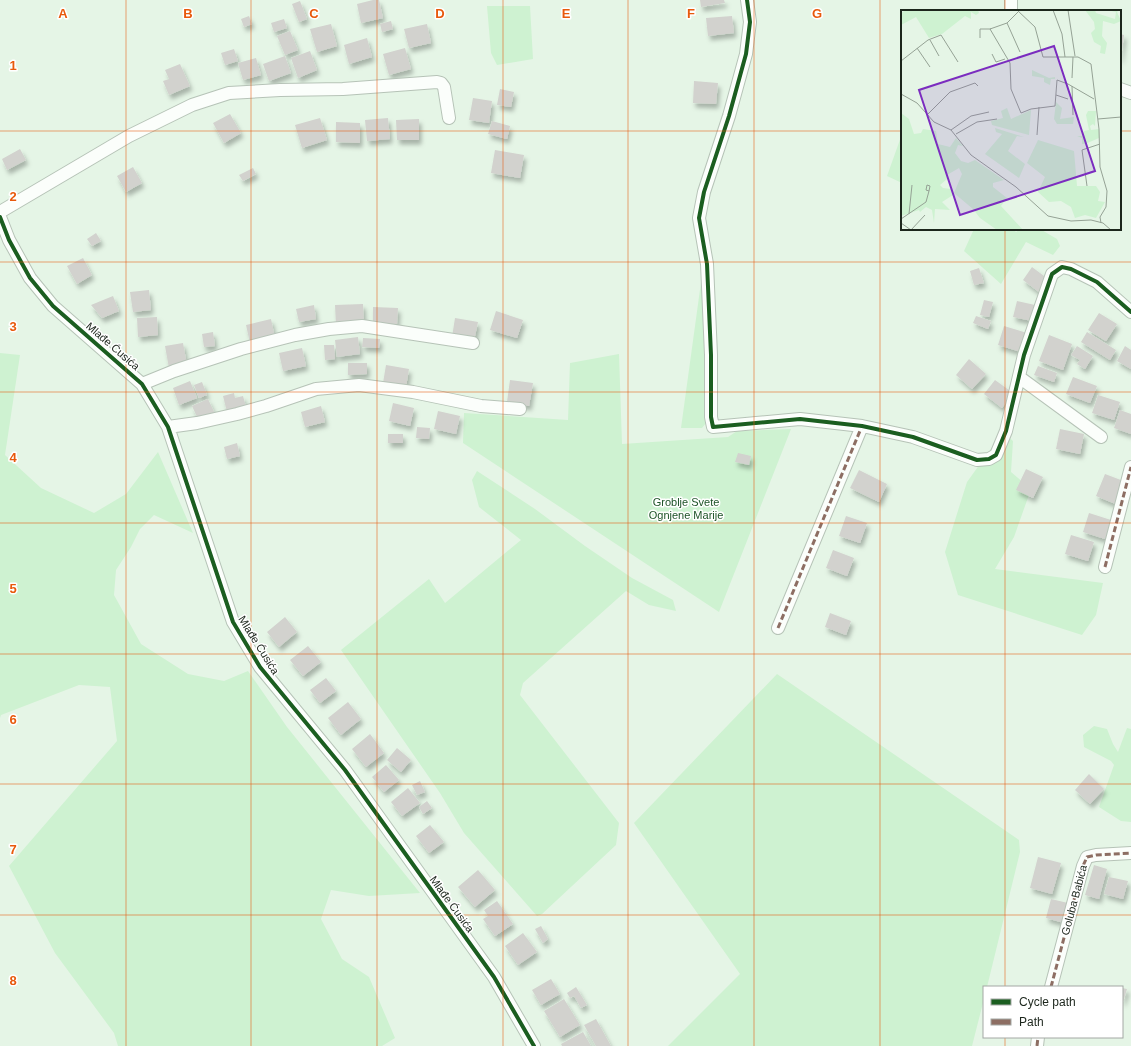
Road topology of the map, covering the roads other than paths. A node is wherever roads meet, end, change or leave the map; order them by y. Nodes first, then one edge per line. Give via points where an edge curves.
1 (747, 0) edge
2 (1012, 0) edge
3 (1011, 10) edge
4 (1121, 89) edge
5 (1131, 93) edge
6 (449, 118) dead end
7 (0, 212) edge
8 (0, 217) edge
9 (1131, 312) edge
10 (473, 343) dead end
11 (1019, 377) junction
12 (142, 384) junction
13 (520, 409) dead end
14 (862, 426) junction
15 (168, 427) junction
16 (1101, 437) dead end
17 (1131, 467) edge
18 (1105, 567) dead end
19 (778, 628) dead end
20 (1131, 853) edge
21 (1051, 986) edge
22 (534, 1046) edge

1 - 14 street via 750,22 746,54 704,192 699,218 707,264 713,427 800,419
2 - 3 street
4 - 5 street
6 - 7 street via 444,87 437,82 343,89 229,93 192,105 129,136
8 - 12 street, Mlađe Ćusića via 30,278 53,306
9 - 11 street via 1097,282 1062,267 1052,274
10 - 12 street via 362,326 329,330 295,335 241,349
11 - 14 street via 1006,431 996,455 989,459 977,460 913,437
11 - 16 street
12 - 15 street, Mlađe Ćusića
13 - 15 street via 481,406 413,392 359,385 316,389 237,414
14 - 19 street
15 - 22 street, Mlađe Ćusića via 233,622 260,667 344,770 494,977
17 - 18 street
20 - 21 street, Goluba Babića via 1087,857

